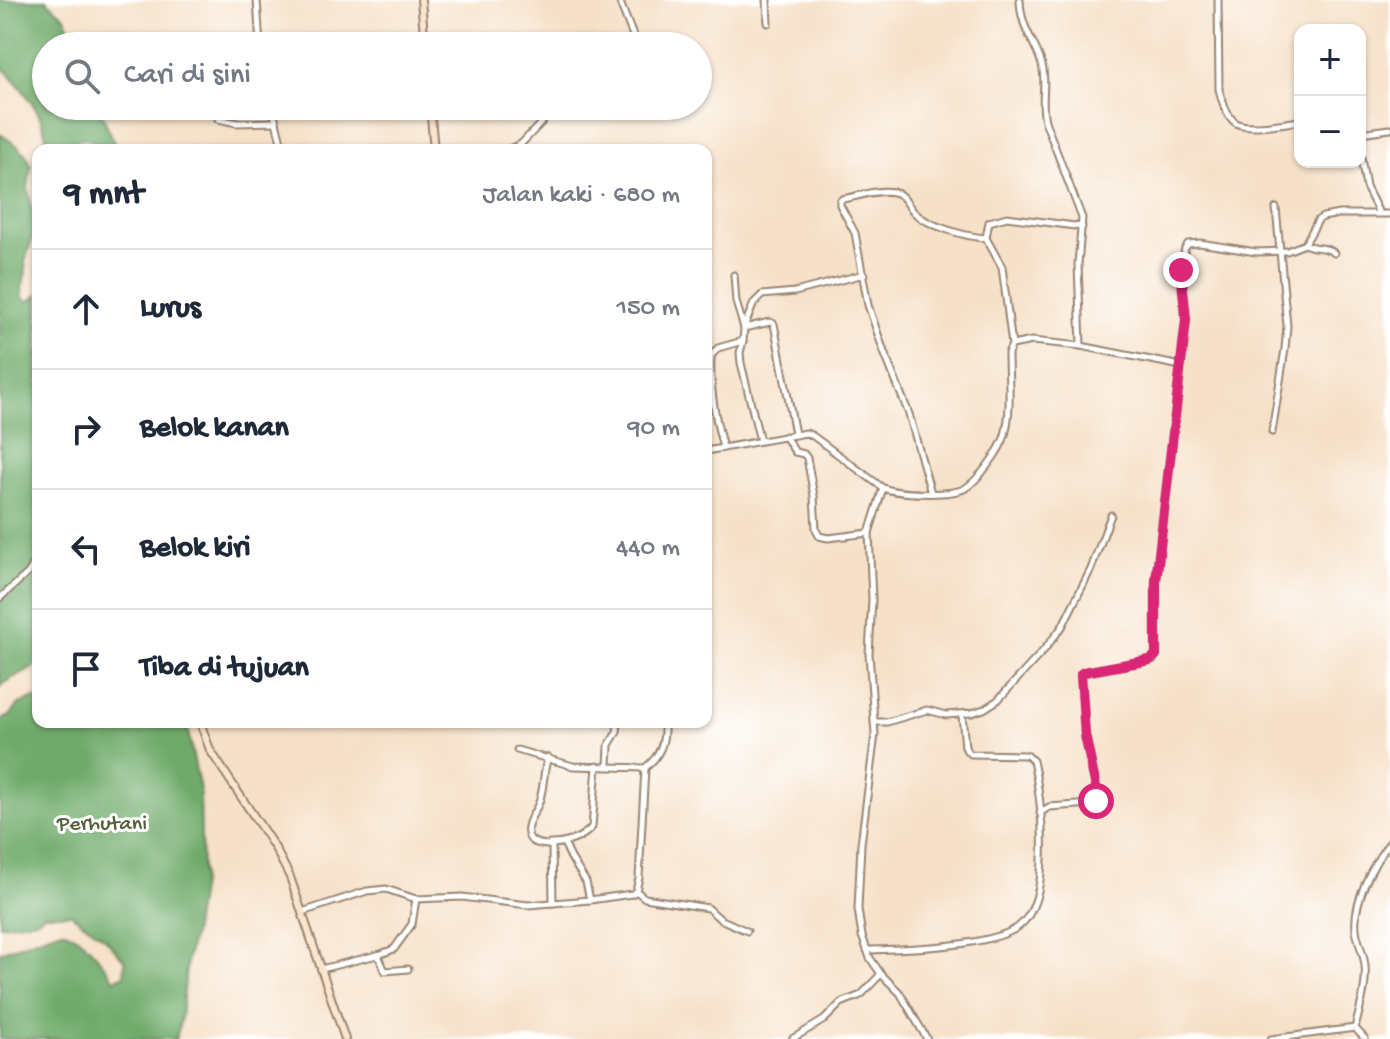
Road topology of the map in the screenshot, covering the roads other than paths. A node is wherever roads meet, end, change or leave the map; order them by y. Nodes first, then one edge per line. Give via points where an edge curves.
1 (257, 0) edge
2 (421, 0) edge
3 (619, 0) edge
4 (767, 0) edge
5 (1020, 0) edge
6 (1218, 0) edge
7 (768, 23) dead end
8 (259, 32) edge
9 (424, 32) edge
10 (632, 32) edge
11 (223, 120) edge
12 (431, 120) edge
13 (544, 120) edge
14 (276, 122) joint
15 (1294, 122) edge
16 (1390, 129) edge
17 (1366, 132) edge
18 (282, 144) edge
19 (433, 144) edge
20 (521, 144) edge
21 (1363, 168) edge
22 (1276, 208) dead end
23 (1379, 213) junction
24 (1390, 214) edge
25 (1082, 227) junction
26 (986, 238) junction
27 (1305, 244) junction
28 (1279, 252) junction
29 (1334, 253) dead end
30 (864, 274) junction
31 (734, 275) dead end
32 (744, 328) junction
33 (743, 341) junction
34 (1012, 345) junction
35 (1081, 346) junction
36 (712, 355) edge
37 (1181, 366) junction
38 (712, 391) edge
39 (1272, 432) dead end
40 (795, 434) junction
41 (785, 436) junction
42 (760, 441) junction
43 (723, 448) junction
44 (712, 450) edge
45 (883, 488) junction
46 (931, 493) junction
47 (1111, 515) dead end
48 (869, 533) junction
49 (32, 567) edge
50 (0, 598) edge
51 (962, 715) junction
52 (874, 722) junction
53 (202, 728) edge
54 (617, 728) edge
55 (664, 728) edge
56 (517, 750) dead end
57 (548, 757) junction
58 (597, 766) junction
59 (608, 766) junction
60 (645, 768) junction
61 (1040, 813) junction
62 (1390, 842) edge
63 (564, 843) junction
64 (550, 844) junction
65 (636, 891) junction
66 (416, 899) junction
67 (590, 900) junction
68 (553, 903) junction
69 (302, 912) junction
70 (747, 931) dead end
71 (867, 950) junction
72 (377, 955) junction
73 (321, 969) junction
74 (408, 969) dead end
75 (881, 974) junction
76 (1355, 1028) junction
77 (345, 1039) edge
78 (792, 1039) edge
79 (927, 1039) edge
80 (1271, 1039) edge
81 (1365, 1039) edge

1 - 8 street
2 - 9 street
3 - 10 street
4 - 7 street
5 - 25 street via 1026,31 1043,67 1043,113
6 - 15 street via 1219,89 1233,121 1243,126
11 - 14 street
12 - 19 street
13 - 20 street
14 - 18 street
16 - 17 street
21 - 23 street
22 - 28 street
23 - 24 street
23 - 27 street via 1323,217
25 - 26 street via 1002,217 989,222
25 - 35 street
26 - 30 street via 926,220 895,192 842,199
26 - 34 street via 1002,267
27 - 28 street
27 - 29 street
28 - 37 street via 1188,244 1181,270 1186,320
28 - 39 street via 1286,338
30 - 32 street via 762,295
30 - 46 street via 868,305 909,414
31 - 32 street
32 - 33 street
32 - 40 street via 772,322 776,328
33 - 36 street
33 - 42 street via 741,363
34 - 35 street via 1032,341
34 - 46 street via 1008,420 998,454 964,488
35 - 37 street
37 - 61 street via 1156,581 1156,655 1081,674 1085,735 1098,797 1093,804 1049,807
38 - 43 street
40 - 41 street
40 - 45 street via 813,436
41 - 42 street
41 - 48 street via 795,452 807,458 819,536
42 - 43 street
43 - 44 street
45 - 46 street
45 - 48 street
47 - 51 street via 1062,627 998,700
48 - 52 street
49 - 50 street
51 - 52 street via 927,710
51 - 61 street via 965,747 971,754 1031,758
52 - 71 street via 858,890
53 - 69 street via 210,750 284,864
54 - 59 street via 609,745
55 - 60 street via 662,747
56 - 57 street
57 - 58 street via 573,766
57 - 64 street via 528,831 532,842
58 - 59 street
58 - 63 street via 592,827
59 - 60 street
60 - 65 street
61 - 71 street via 1039,887 1030,914 1020,925 974,942
62 - 76 street via 1370,875 1356,917 1365,973
63 - 64 street
63 - 67 street
64 - 68 street
65 - 67 street
65 - 70 street via 645,898 708,908
66 - 68 street
66 - 69 street via 377,889
66 - 72 street via 411,927 394,949
67 - 68 street
69 - 73 street
71 - 75 street
72 - 73 street
72 - 74 street via 385,971
73 - 77 street
75 - 78 street via 861,995
75 - 79 street via 900,993
76 - 80 street
76 - 81 street

